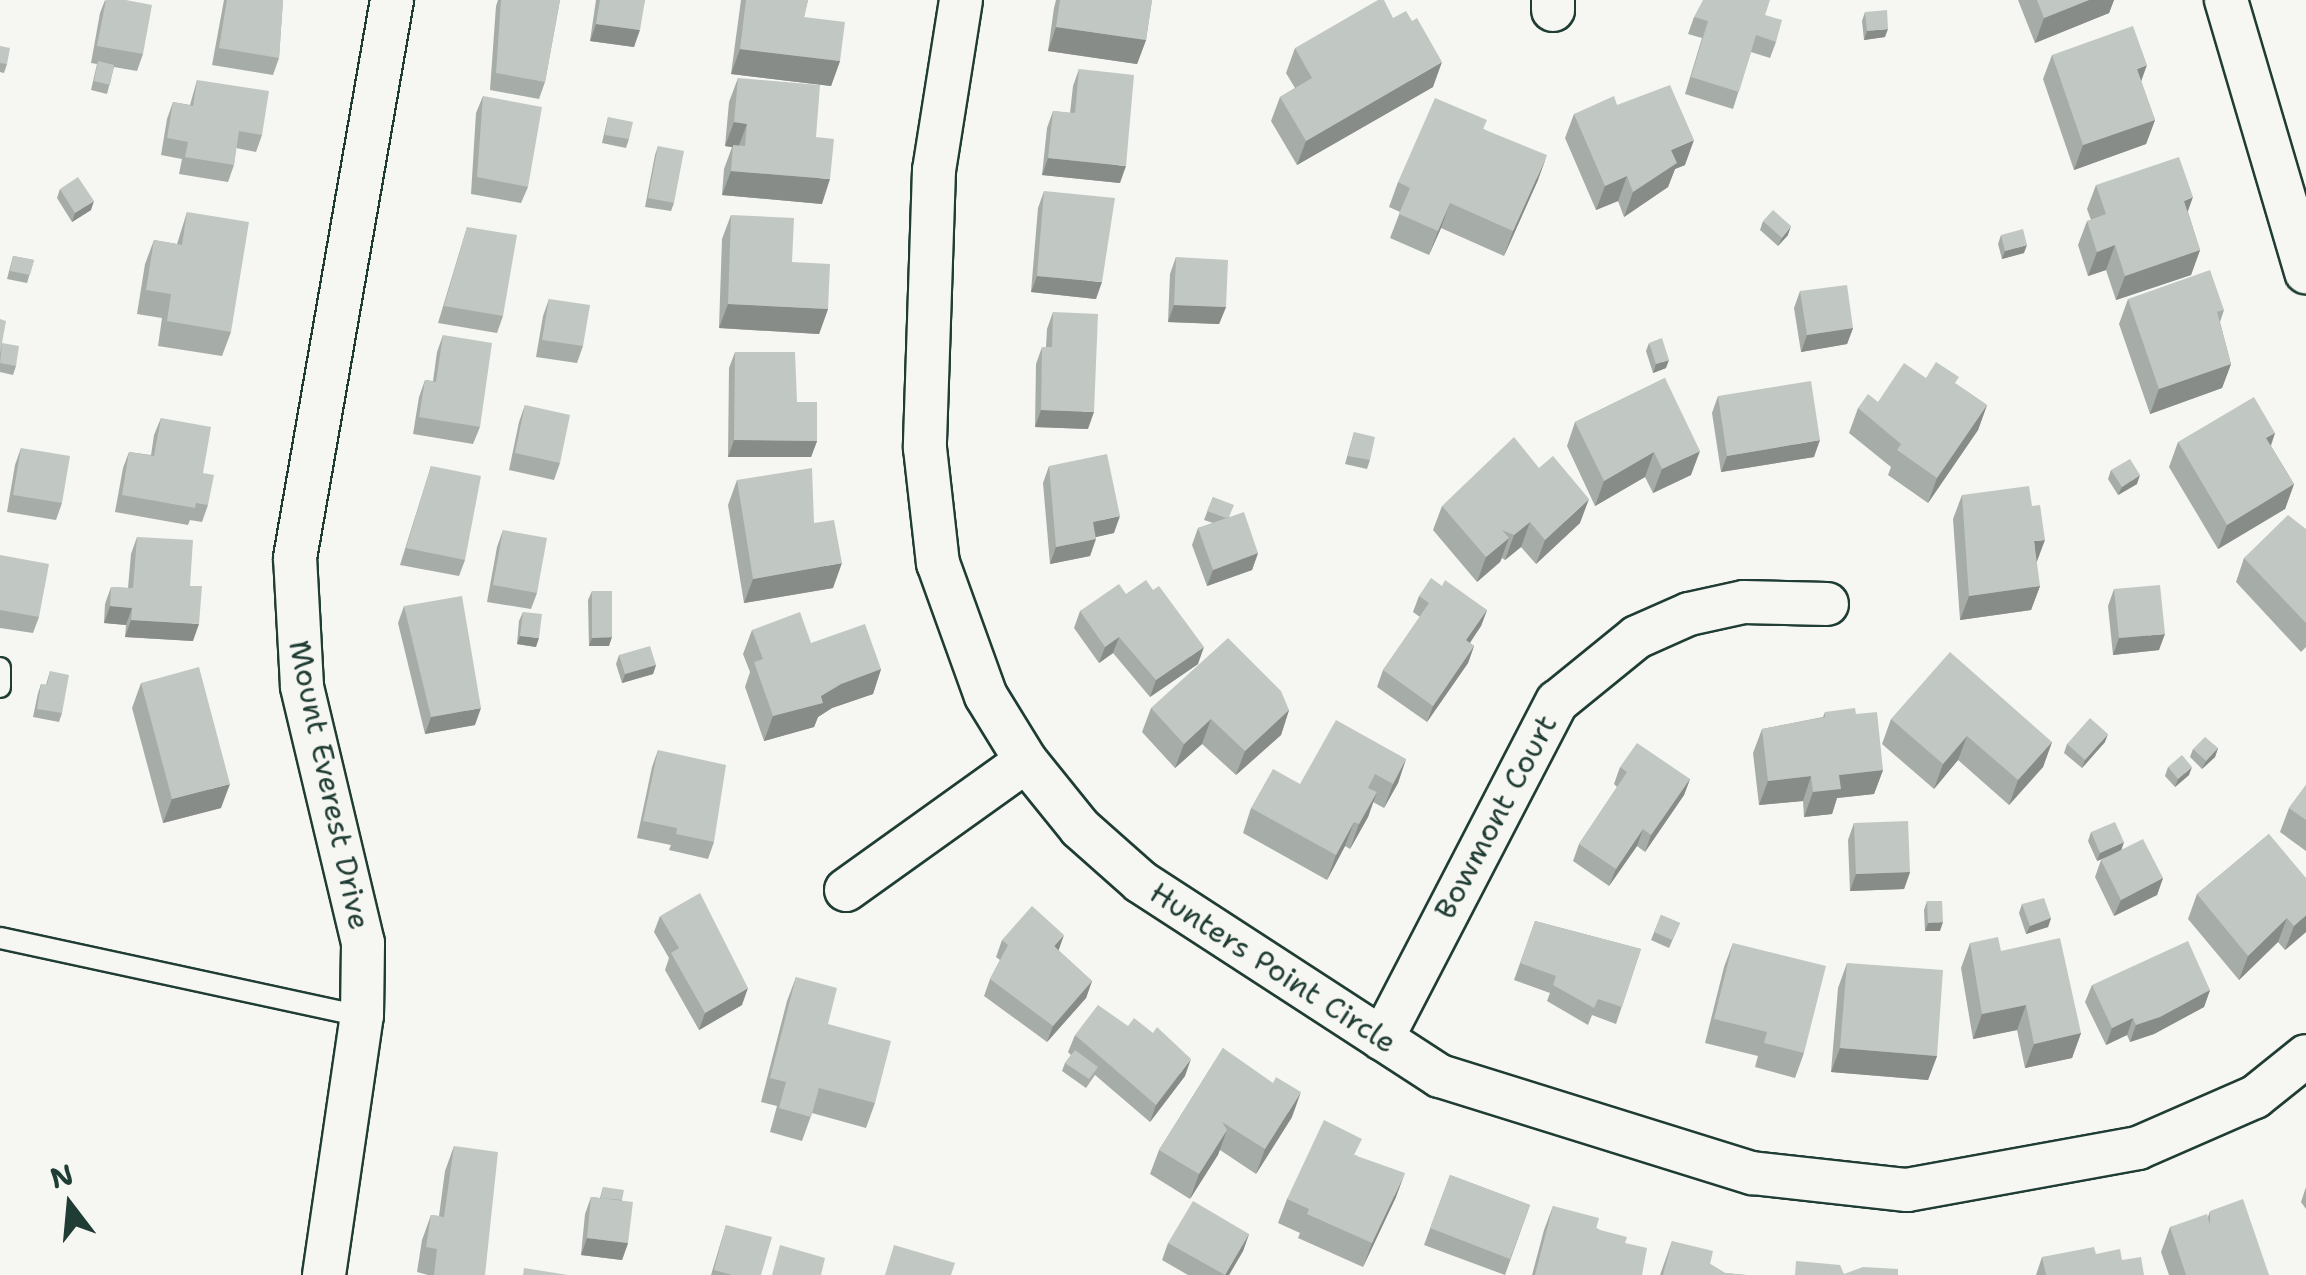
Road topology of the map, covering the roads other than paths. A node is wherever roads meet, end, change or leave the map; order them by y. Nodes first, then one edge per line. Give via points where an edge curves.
1 (392, 0) edge
2 (961, 0) edge
3 (2226, 0) edge
4 (2306, 272) edge
5 (1826, 604) dead end
6 (0, 668) edge
7 (0, 687) edge
8 (1026, 761) junction
9 (846, 890) dead end
10 (0, 938) edge
11 (362, 1016) junction
12 (1382, 1039) junction
13 (2306, 1056) edge
14 (324, 1275) edge

1 - 11 street, Mount Everest Drive via 294,558 302,686 363,943
2 - 8 street, Hunters Point Circle via 934,170 927,490 958,631
3 - 4 street
5 - 12 street, Bowmont Court via 1744,602 1689,614 1593,667 1543,721
6 - 7 lane
8 - 9 street
8 - 12 street, Hunters Point Circle via 1080,828 1141,882
10 - 11 lane
11 - 14 street, Mount Everest Drive
12 - 13 street, Hunters Point Circle via 1440,1076 1752,1173 1907,1190 2138,1148 2255,1097

